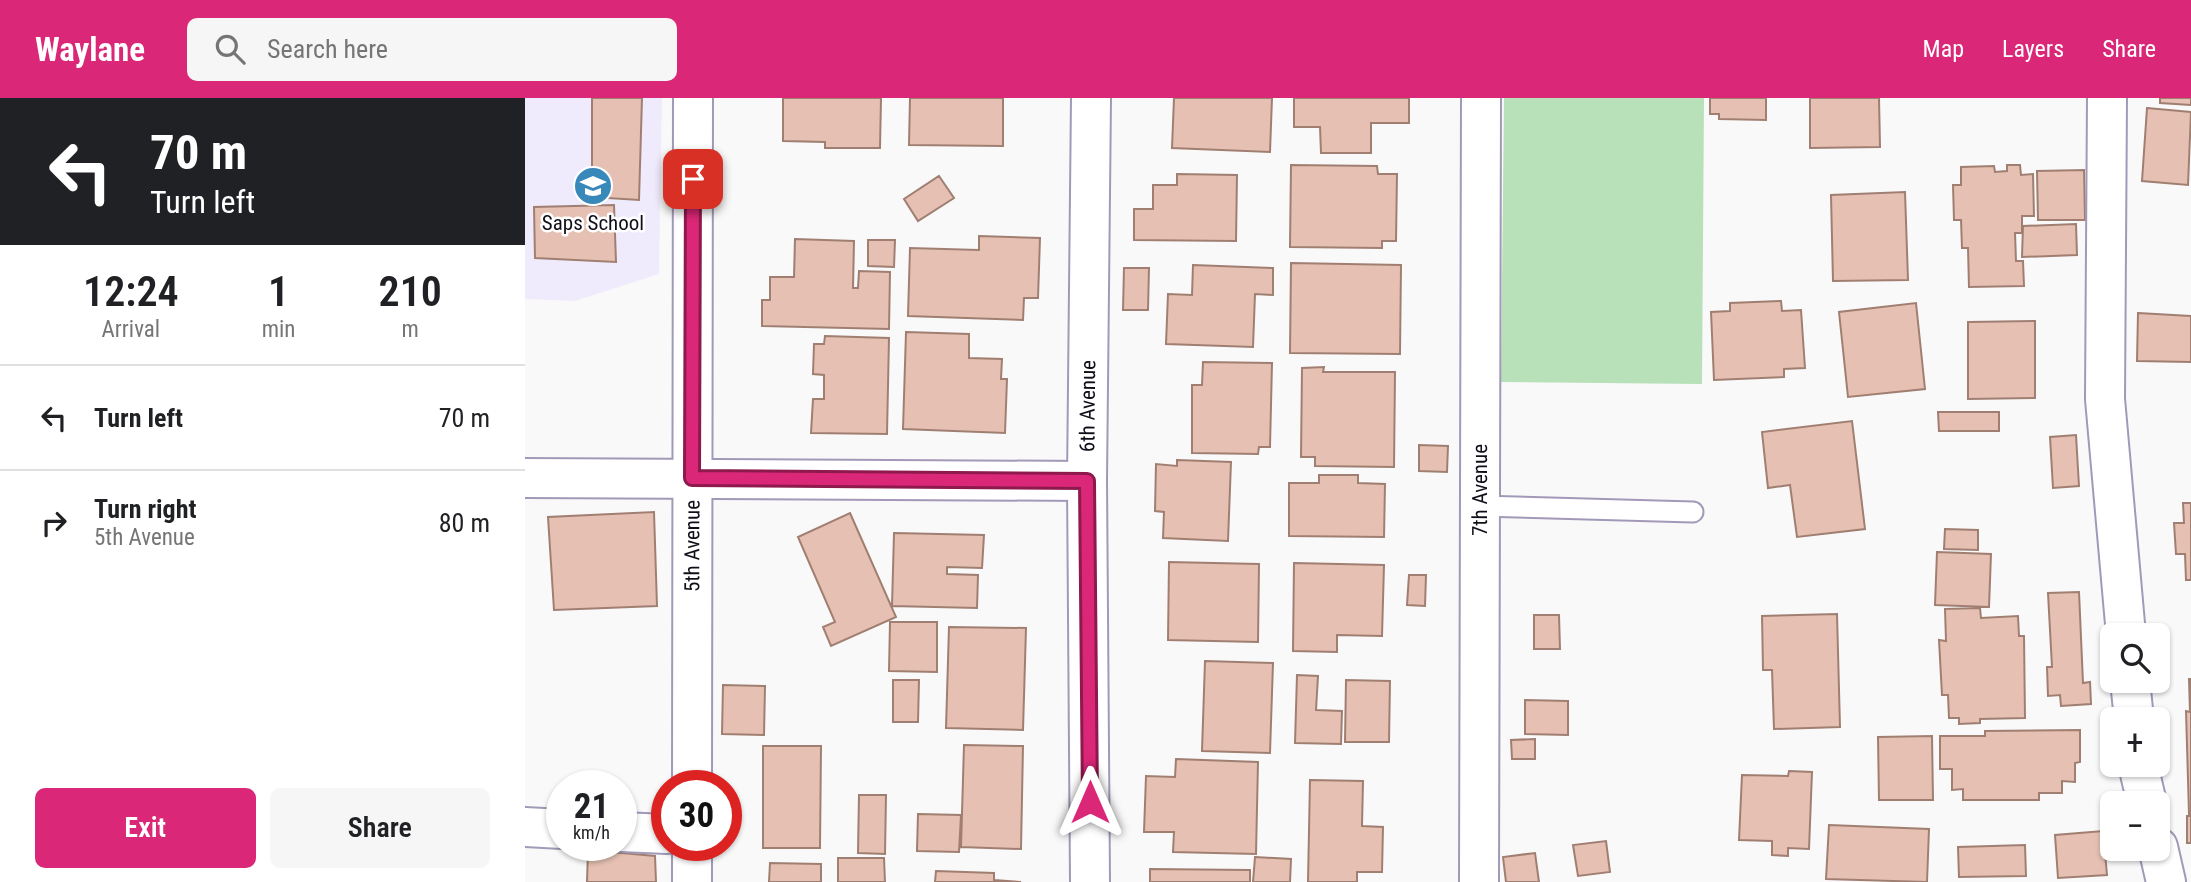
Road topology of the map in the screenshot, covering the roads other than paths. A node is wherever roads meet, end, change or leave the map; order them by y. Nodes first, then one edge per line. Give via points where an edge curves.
1 (693, 98) edge
2 (1091, 98) edge
3 (1482, 98) edge
4 (2106, 98) edge
5 (525, 478) edge
6 (692, 478) junction
7 (1087, 481) junction
8 (1479, 506) junction
9 (1693, 512) dead end
10 (2125, 623) edge
11 (692, 770) edge
12 (525, 827) edge
13 (546, 828) edge
14 (692, 861) edge
15 (2161, 861) edge
16 (692, 882) edge
17 (1090, 882) edge
18 (1479, 882) edge
19 (2166, 882) edge

1 - 6 street, 5th Avenue
2 - 7 street, 6th Avenue
3 - 8 street, 7th Avenue
4 - 10 street via 2105,399
5 - 6 street
6 - 7 street
6 - 11 street, 5th Avenue
7 - 17 street, 6th Avenue
8 - 9 lane
8 - 18 street, 7th Avenue
12 - 13 street
14 - 16 street
15 - 19 street

